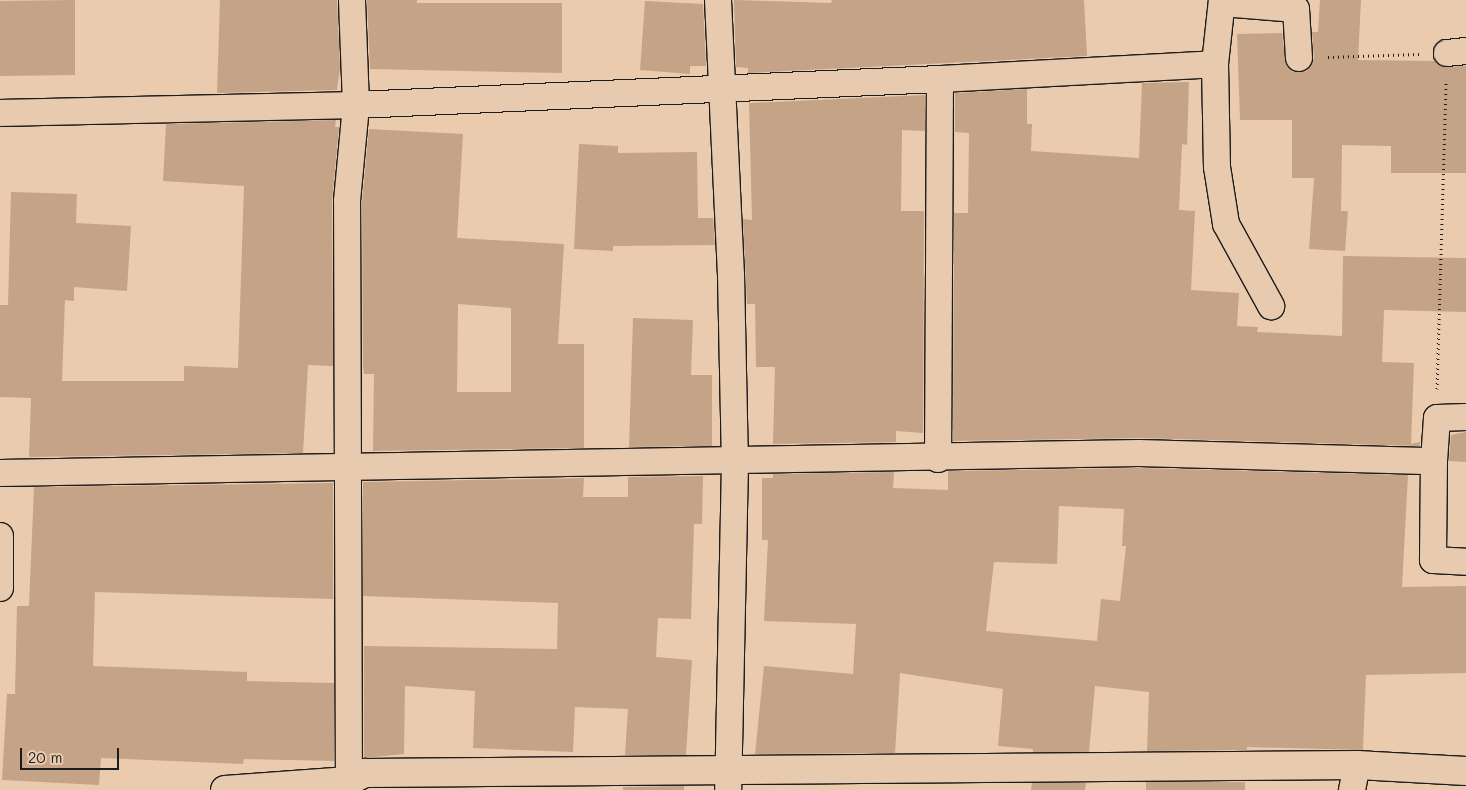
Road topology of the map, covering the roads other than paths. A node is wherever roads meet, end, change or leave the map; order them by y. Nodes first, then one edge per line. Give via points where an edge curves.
1 (352, 0) edge
2 (718, 0) edge
3 (1222, 2) edge
4 (1299, 58) road end
5 (1215, 64) junction
6 (940, 79) junction
7 (722, 88) junction
8 (356, 105) junction
9 (0, 113) edge
10 (1271, 306) dead end
11 (1466, 417) edge
12 (938, 459) junction
13 (1434, 461) junction
14 (735, 463) junction
15 (348, 467) junction
16 (0, 473) edge
17 (0, 536) edge
18 (1466, 562) edge
19 (0, 588) edge
20 (1466, 771) edge
21 (1355, 778) edge
22 (729, 781) edge
23 (349, 786) edge
24 (225, 790) edge

1 - 8 street
2 - 7 street
3 - 4 street via 1296,9
3 - 5 street
5 - 6 street
5 - 10 street via 1217,167 1226,224
6 - 7 street
6 - 12 street
7 - 8 street
7 - 14 street
8 - 9 street
8 - 15 street via 348,201
11 - 13 street via 1437,418
12 - 13 street via 1139,453
12 - 14 street
13 - 18 street via 1433,560
14 - 15 street
14 - 22 street
15 - 16 street
15 - 23 street
17 - 19 street
20 - 21 main road
21 - 22 main road
22 - 23 main road via 365,773
23 - 24 main road

